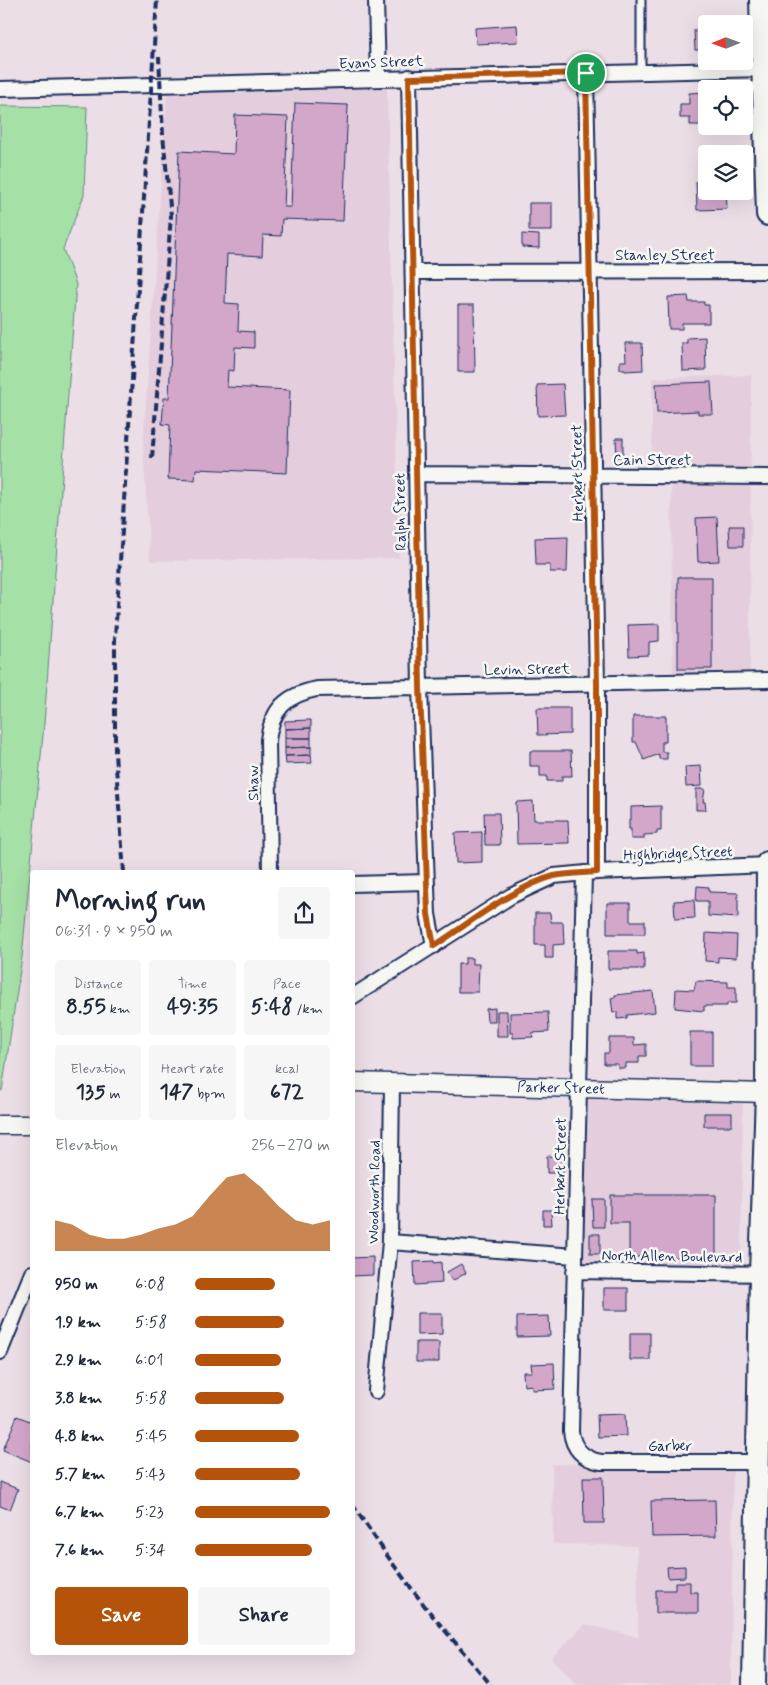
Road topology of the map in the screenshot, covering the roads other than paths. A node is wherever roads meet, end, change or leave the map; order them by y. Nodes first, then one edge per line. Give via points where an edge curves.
1 (376, 0) edge
2 (640, 0) edge
3 (761, 0) edge
4 (763, 69) junction
5 (641, 72) junction
6 (586, 73) junction
7 (378, 78) junction
8 (409, 78) junction
9 (0, 89) edge
10 (768, 186) edge
11 (768, 214) edge
12 (589, 271) junction
13 (412, 272) junction
14 (768, 272) edge
15 (416, 474) junction
16 (593, 476) junction
17 (768, 477) edge
18 (768, 680) edge
19 (597, 684) junction
20 (420, 687) junction
21 (288, 699) joint
22 (768, 864) edge
23 (270, 870) edge
24 (590, 873) junction
25 (426, 882) junction
26 (355, 884) edge
27 (768, 907) edge
28 (434, 946) junction
29 (355, 995) edge
30 (355, 1082) edge
31 (392, 1083) junction
32 (578, 1088) junction
33 (767, 1093) edge
34 (30, 1125) edge
35 (0, 1126) edge
36 (390, 1242) junction
37 (575, 1256) junction
38 (574, 1271) junction
39 (764, 1274) edge
40 (30, 1278) edge
41 (0, 1352) edge
42 (376, 1391) dead end
43 (583, 1456) joint
44 (758, 1462) junction
45 (762, 1499) edge
46 (754, 1685) edge

1 - 7 street
2 - 5 lane
3 - 4 highway
4 - 5 street, Evans Street
4 - 10 highway
5 - 6 street, Evans Street
6 - 8 street, Evans Street
6 - 12 street, Herbert Street
7 - 8 street, Evans Street
7 - 9 street, Evans Street
8 - 13 street, Ralph Street
10 - 11 highway
12 - 13 street, Stanley Street
12 - 14 street, Stanley Street
12 - 16 street, Herbert Street
13 - 15 street, Ralph Street
15 - 16 street, Cain Street
15 - 20 street, Ralph Street
16 - 17 street, Cain Street
16 - 19 street, Herbert Street
18 - 19 street, Levin Street
19 - 20 street, Levin Street
19 - 24 street, Herbert Street
20 - 21 street, Levin Street via 317,689
20 - 25 street, Ralph Street
21 - 23 street, Shaw via 270,725 268,740
22 - 24 street, Highbridge Street
22 - 27 highway
24 - 28 street, Highbridge Street via 554,876 525,888
24 - 32 street, Herbert Street
25 - 26 street
25 - 28 street, Ralph Street
27 - 33 highway
28 - 29 street, Highbridge Street
30 - 31 street, Parker Street
31 - 32 street, Parker Street
31 - 36 street, Woodworth Road
32 - 33 street, Parker Street
32 - 37 street, Herbert Street
33 - 39 highway
34 - 35 street
36 - 37 street
36 - 42 street, Woodworth Road
37 - 38 street, Herbert Street
38 - 39 street, North Allen Boulevard
38 - 43 street, Herbert Street via 571,1431 572,1440
39 - 44 highway
40 - 41 street
43 - 44 street, Garber via 601,1462
44 - 45 highway
45 - 46 highway

